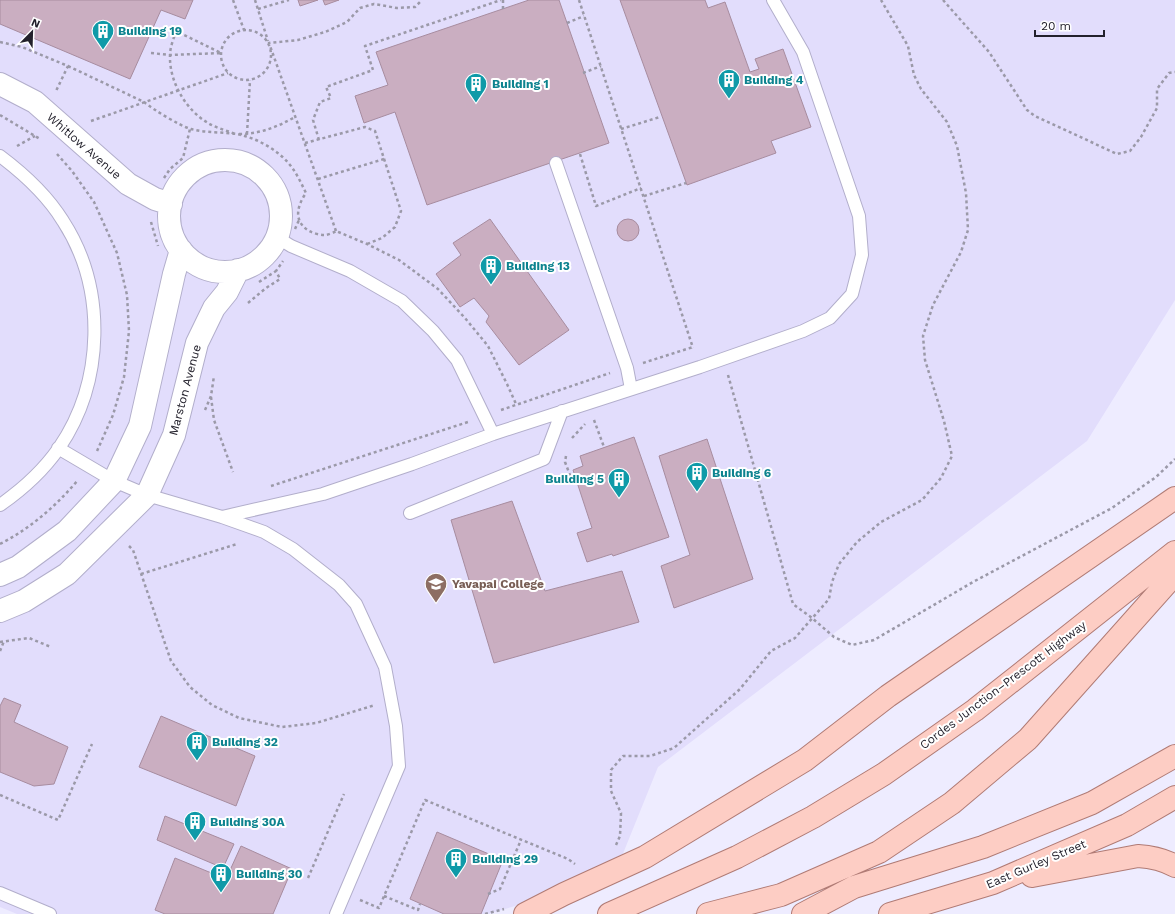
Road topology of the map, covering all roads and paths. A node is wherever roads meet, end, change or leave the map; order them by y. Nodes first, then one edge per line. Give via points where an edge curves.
1 (233, 0) edge
2 (255, 0) edge
3 (289, 0) edge
4 (422, 0) edge
5 (502, 0) edge
6 (579, 0) edge
7 (773, 0) edge
8 (881, 0) edge
9 (943, 0) edge
10 (258, 9) junction
11 (503, 9) dead end
12 (584, 16) junction
13 (567, 23) dead end
14 (244, 30) junction
15 (0, 42) edge
16 (268, 43) junction
17 (151, 53) dead end
18 (221, 53) junction
19 (170, 55) junction
20 (68, 66) junction
21 (601, 66) junction
22 (1175, 72) edge
23 (228, 73) junction
24 (583, 73) dead end
25 (250, 80) junction
26 (0, 84) edge
27 (178, 90) junction
28 (144, 102) junction
29 (295, 117) junction
30 (660, 117) dead end
31 (56, 121) junction
32 (621, 129) junction
33 (237, 134) junction
34 (248, 134) junction
35 (35, 136) dead end
36 (319, 140) junction
37 (305, 144) junction
38 (580, 154) dead end
39 (0, 156) edge
40 (384, 159) junction
41 (556, 163) dead end
42 (318, 179) junction
43 (686, 183) dead end
44 (641, 188) junction
45 (644, 196) junction
46 (171, 204) junction
47 (336, 231) junction
48 (278, 238) junction
49 (367, 244) junction
50 (181, 250) junction
51 (238, 270) junction
52 (724, 358) junction
53 (700, 367) junction
54 (631, 389) junction
55 (211, 396) dead end
56 (516, 404) dead end
57 (562, 411) junction
58 (590, 421) dead end
59 (586, 422) dead end
60 (493, 434) junction
61 (569, 442) dead end
62 (604, 447) dead end
63 (58, 448) junction
64 (566, 455) dead end
65 (1175, 459) edge
66 (233, 472) dead end
67 (114, 481) junction
68 (573, 484) dead end
69 (147, 495) junction
70 (1175, 498) edge
71 (0, 504) edge
72 (410, 513) dead end
73 (222, 517) junction
74 (237, 544) dead end
75 (129, 546) dead end
76 (1175, 552) edge
77 (141, 574) junction
78 (1175, 574) edge
79 (0, 575) edge
80 (0, 611) edge
81 (812, 618) junction
82 (4, 641) junction
83 (0, 642) edge
84 (51, 647) dead end
85 (0, 651) edge
86 (376, 704) dead end
87 (92, 744) dead end
88 (1175, 756) edge
89 (344, 794) dead end
90 (0, 795) edge
91 (1175, 797) edge
92 (521, 840) junction
93 (614, 851) dead end
94 (577, 866) dead end
95 (1175, 866) edge
96 (308, 878) dead end
97 (993, 883) junction
98 (0, 893) edge
99 (345, 894) junction
100 (488, 894) dead end
101 (384, 896) junction
102 (420, 904) dead end
103 (516, 911) edge
104 (50, 914) edge
105 (336, 914) edge
106 (485, 914) edge
107 (609, 914) edge
108 (708, 914) edge
109 (803, 914) edge
110 (890, 914) edge

1 - 14 path
2 - 10 path
3 - 10 path
4 - 16 path via 414,7 397,8 374,4 360,8 347,22 325,32 298,40
5 - 11 path
5 - 36 path via 365,46 373,70 326,87 330,98 320,102 313,120
6 - 12 path
7 - 52 lane via 803,52 859,216 862,255 852,294 830,318 803,331
8 - 81 path via 908,46 914,75 921,89 947,122 957,146 966,193 968,230 961,252 934,305 923,336 925,360 952,456 941,478 922,500 881,522 857,542 839,564 829,598
9 - 22 path via 989,52 1028,110 1035,116 1117,154 1130,151 1141,137 1157,108 1157,89 1169,73
10 - 16 path
12 - 13 path
12 - 21 path
14 - 16 path via 258,33
14 - 18 path via 234,33 225,41
15 - 20 path via 22,47
16 - 25 path via 272,54 269,67 262,75
16 - 29 path
17 - 19 path
18 - 19 path
18 - 19 path via 176,31
18 - 23 path via 222,64
19 - 27 path
20 - 28 path
20 - 31 path via 53,98
21 - 24 path
21 - 32 path
23 - 25 path via 238,79
23 - 27 path
25 - 34 path
26 - 31 street, Whitlow Avenue via 35,102
27 - 28 path
27 - 33 path via 190,108 208,123
28 - 31 path via 84,123
28 - 33 path via 190,129 218,134
29 - 34 path via 279,126
29 - 37 path
30 - 32 path
31 - 35 path
31 - 46 street, Whitlow Avenue via 128,184 155,199
32 - 44 path
33 - 34 path
33 - 47 path via 267,146 292,168 306,193 297,212 304,228 325,235
36 - 37 path
36 - 40 path via 364,127 375,131
37 - 42 path
38 - 44 path via 596,206
39 - 63 lane via 20,170 63,221 77,246 88,278 94,307 95,338 92,366 83,400
40 - 42 path
40 - 49 path via 401,211 395,227 382,238
41 - 54 lane via 627,368
42 - 47 path
43 - 45 path
44 - 45 path
45 - 53 path
46 - 48 street via 178,187 195,170 206,164 224,160 242,163 259,171 272,184 280,201 282,219
46 - 50 street via 169,220 173,236
47 - 49 path
48 - 51 street via 255,264
48 - 60 lane via 350,271 402,301 433,331 457,360
49 - 56 path via 399,260 438,289 488,346
50 - 51 street via 192,261 206,269 222,272
50 - 67 street via 140,426
51 - 69 street, Marston Avenue via 227,292 214,308 197,343 174,435
52 - 53 lane
52 - 81 path via 793,604
53 - 54 lane
54 - 57 lane
55 - 66 path via 214,420
57 - 60 lane
57 - 72 lane via 544,460
58 - 62 path via 594,419
59 - 61 path
60 - 73 lane via 322,494
63 - 67 lane
63 - 71 lane via 32,479
64 - 68 path via 565,462
65 - 81 path via 1156,477 1112,508 973,582 874,640 852,646 834,637
67 - 69 lane
67 - 79 street via 67,531 18,567
69 - 73 lane
69 - 80 street, Marston Avenue via 67,574 24,601
70 - 103 main road via 888,696 805,760 645,857 564,894
73 - 99 lane via 264,532 293,549 339,585 356,604 385,667 396,726 399,766
74 - 77 path
75 - 77 path via 133,550
76 - 107 main road, Cordes Junction–Prescott Highway via 975,710 884,774 813,817 737,857
77 - 86 path via 171,661 190,687 212,705 239,718 282,727 316,723
78 - 108 main road via 1028,739 952,803 879,852 781,895
81 - 93 path via 795,638 771,652 740,689 674,748 650,756 623,756 611,770 611,791 621,813 620,836
82 - 83 path
82 - 84 path via 29,638
82 - 85 path
87 - 90 path via 58,820
88 - 109 main road via 1092,803 983,847 854,887
89 - 96 path
91 - 97 main road, East Gurley Street via 1127,825
92 - 94 path via 568,859
92 - 100 path via 500,889
92 - 101 path via 425,800
95 - 97 main road via 1165,860 1138,856
97 - 110 main road, East Gurley Street
98 - 104 lane
99 - 101 path via 379,908
99 - 105 lane
101 - 102 path via 418,910
103 - 106 path

